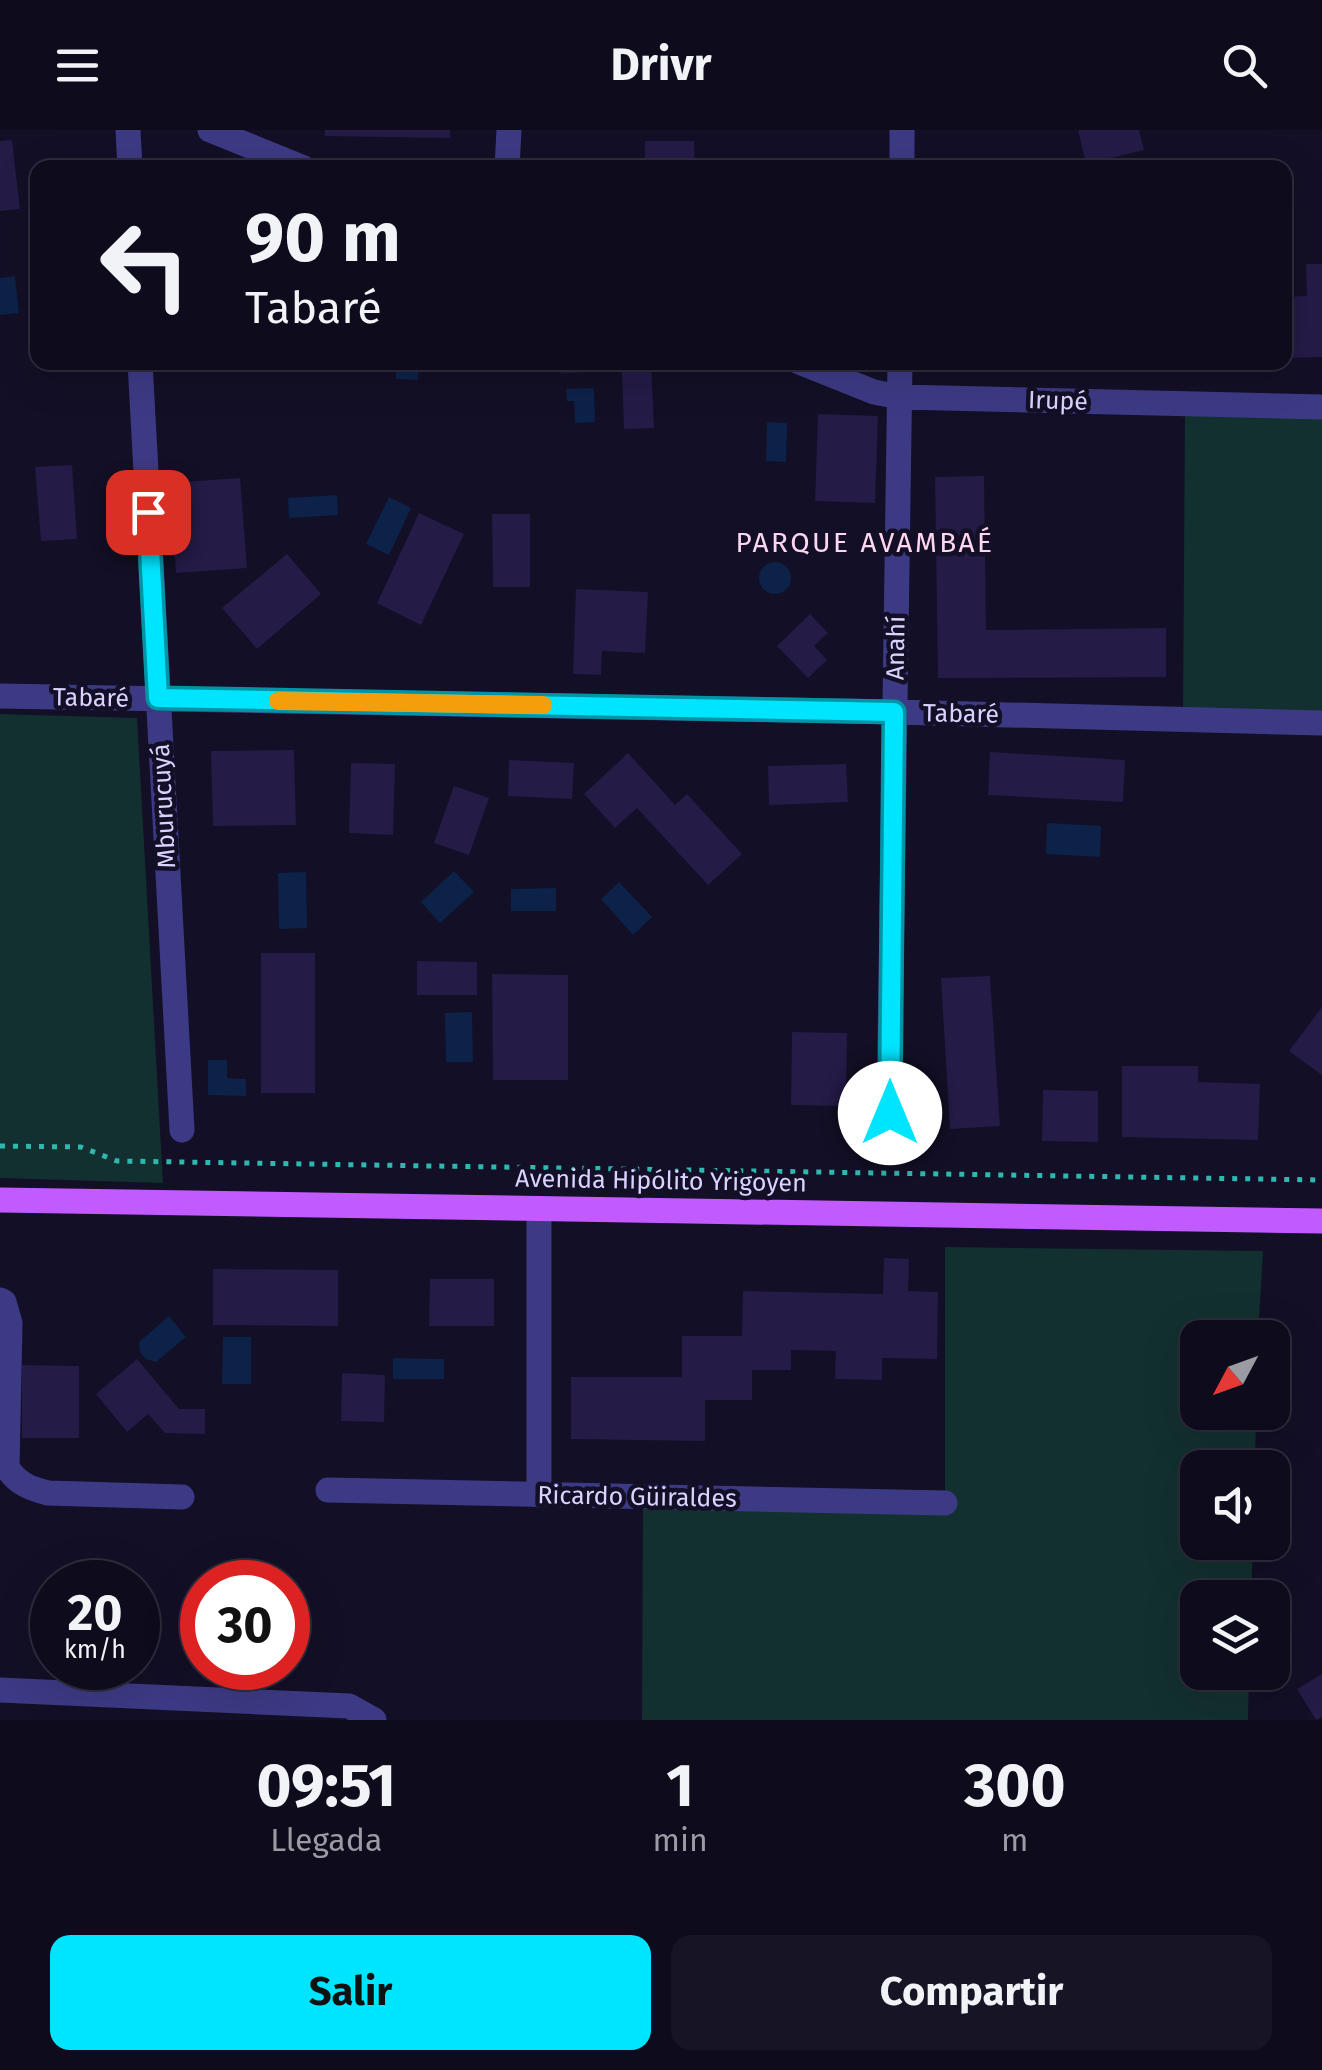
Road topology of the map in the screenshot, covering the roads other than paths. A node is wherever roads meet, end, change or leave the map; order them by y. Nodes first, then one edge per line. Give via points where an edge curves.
1 (128, 130) edge
2 (210, 130) edge
3 (508, 130) edge
4 (902, 130) edge
5 (130, 160) edge
6 (284, 160) edge
7 (507, 160) edge
8 (902, 160) edge
9 (140, 370) edge
10 (820, 370) edge
11 (900, 370) edge
12 (900, 397) junction
13 (1322, 407) edge
14 (0, 696) edge
15 (158, 698) junction
16 (894, 712) junction
17 (1322, 723) edge
18 (890, 1113) dead end
19 (182, 1130) dead end
20 (0, 1200) edge
21 (539, 1210) junction
22 (1322, 1220) edge
23 (0, 1300) edge
24 (328, 1490) dead end
25 (540, 1494) junction
26 (182, 1496) dead end
27 (945, 1503) dead end
28 (0, 1690) edge
29 (374, 1720) edge

1 - 5 street
2 - 6 street
3 - 7 street
4 - 8 street
9 - 15 street, Mburucuyá
10 - 12 street, Irupé
11 - 12 street, Anahí
12 - 13 street, Irupé
12 - 16 street, Anahí
14 - 15 street, Tabaré
15 - 16 street, Tabaré
15 - 19 street, Mburucuyá
16 - 17 street, Tabaré
16 - 18 street, Anahí
20 - 21 main road, Avenida Hipólito Yrigoyen
21 - 22 main road, Avenida Hipólito Yrigoyen
21 - 25 street
23 - 26 street via 10,1323 12,1475 48,1492
24 - 25 street, Ricardo Güiraldes
25 - 27 street, Ricardo Güiraldes
28 - 29 street via 349,1706

